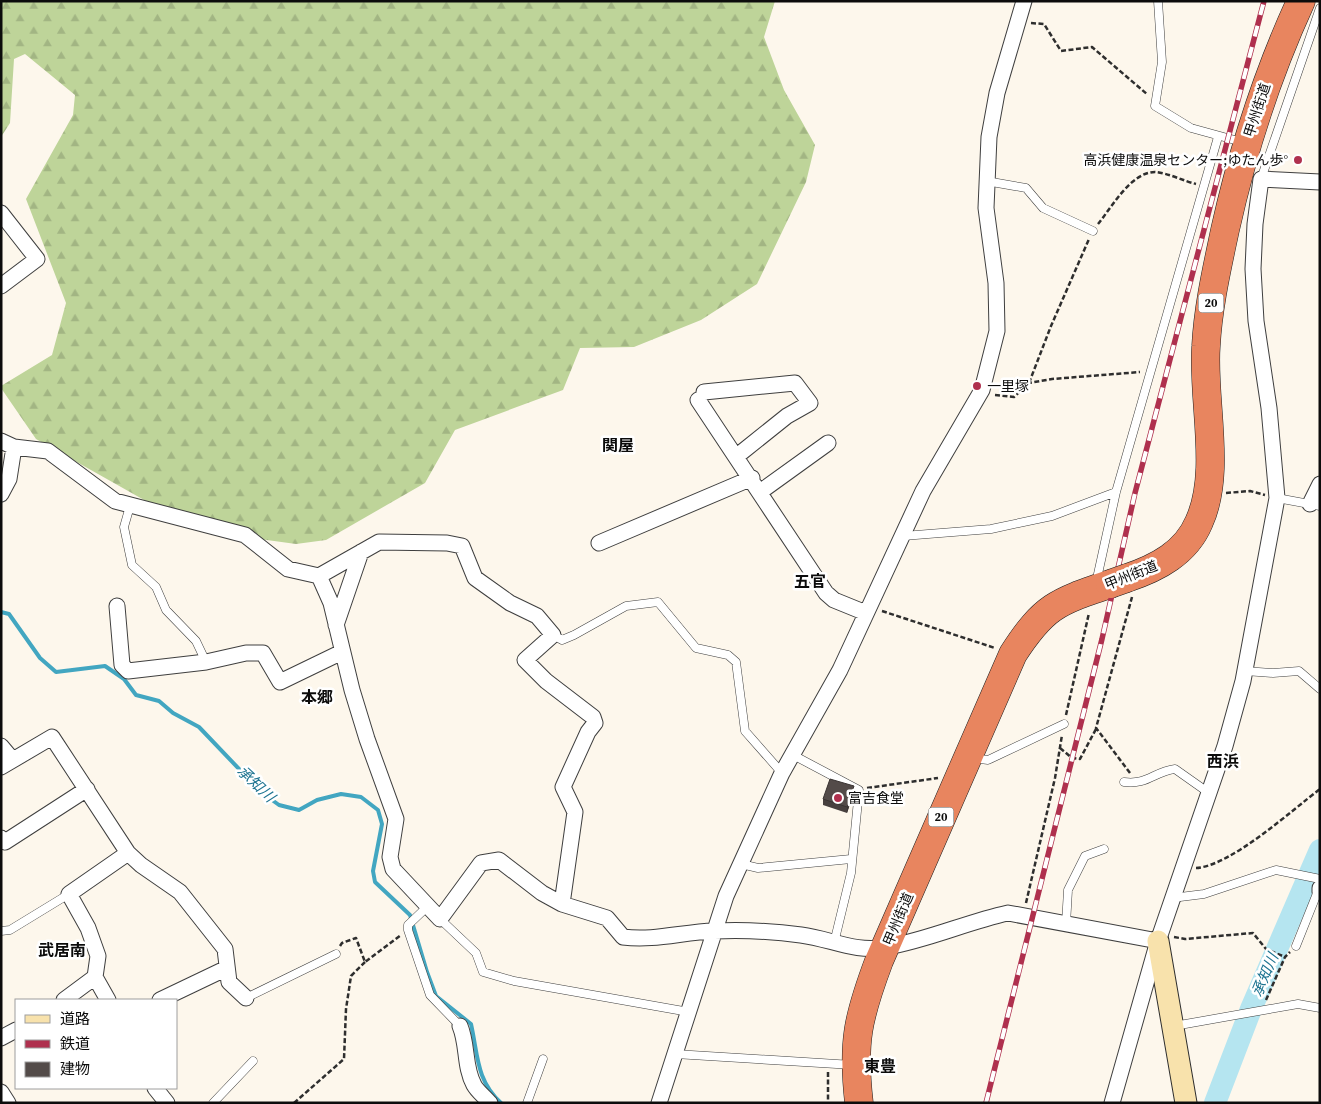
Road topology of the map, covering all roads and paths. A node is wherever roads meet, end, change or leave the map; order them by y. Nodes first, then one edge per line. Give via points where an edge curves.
1 (1024, 1) edge
2 (1158, 1) edge
3 (1301, 1) edge
4 (1320, 8) edge
5 (1018, 22) junction
6 (1155, 101) junction
7 (1218, 136) junction
8 (1246, 143) junction
9 (1261, 179) junction
10 (986, 181) junction
11 (1320, 182) edge
12 (1204, 187) junction
13 (1, 213) edge
14 (1093, 231) junction
15 (1, 286) edge
16 (1151, 371) junction
17 (1030, 383) junction
18 (982, 390) junction
19 (828, 442) dead end
20 (8, 444) edge
21 (737, 456) junction
22 (752, 478) junction
23 (1320, 484) edge
24 (760, 492) junction
25 (1116, 492) junction
26 (1, 494) edge
27 (1221, 494) dead end
28 (1277, 498) junction
29 (1315, 505) edge
30 (130, 506) junction
31 (901, 536) junction
32 (599, 543) dead end
33 (361, 552) junction
34 (319, 576) junction
35 (1110, 584) junction
36 (117, 606) dead end
37 (868, 610) junction
38 (336, 625) junction
39 (553, 635) junction
40 (342, 652) junction
41 (1013, 654) junction
42 (206, 662) junction
43 (1245, 671) junction
44 (1320, 689) edge
45 (1064, 724) junction
46 (1096, 728) junction
47 (1, 746) edge
48 (1060, 748) junction
49 (793, 755) junction
50 (967, 757) junction
51 (6, 763) edge
52 (782, 773) junction
53 (956, 782) junction
54 (1124, 782) dead end
55 (1139, 784) junction
56 (87, 788) junction
57 (1320, 789) edge
58 (858, 790) junction
59 (1209, 792) junction
60 (1, 838) edge
61 (1104, 849) dead end
62 (128, 852) junction
63 (850, 860) junction
64 (742, 864) junction
65 (1182, 869) junction
66 (1319, 886) edge
67 (68, 894) junction
68 (1172, 898) junction
69 (562, 904) junction
70 (1021, 916) junction
71 (416, 919) junction
72 (440, 919) junction
73 (1066, 924) junction
74 (1, 931) edge
75 (713, 931) junction
76 (1159, 937) junction
77 (834, 943) junction
78 (1296, 946) joint
79 (885, 947) junction
80 (336, 954) joint
81 (1285, 957) junction
82 (365, 962) junction
83 (227, 968) junction
84 (95, 977) junction
85 (246, 998) joint
86 (65, 999) edge
87 (107, 999) edge
88 (162, 999) edge
89 (1320, 1008) edge
90 (1261, 1010) junction
91 (689, 1012) junction
92 (460, 1026) joint
93 (1173, 1026) junction
94 (15, 1031) edge
95 (1, 1038) edge
96 (675, 1054) junction
97 (543, 1059) dead end
98 (253, 1061) dead end
99 (827, 1064) junction
100 (856, 1066) junction
101 (156, 1089) edge
102 (1, 1092) edge
103 (8, 1103) edge
104 (167, 1103) edge
105 (213, 1103) edge
106 (294, 1103) edge
107 (490, 1103) edge
108 (527, 1103) edge
109 (659, 1103) edge
110 (828, 1103) edge
111 (860, 1103) edge
112 (1112, 1103) edge
113 (1186, 1103) edge

1 - 5 street
2 - 6 lane via 1162,62
3 - 8 highway, 甲州街道 / 20 via 1267,78
4 - 9 lane
5 - 6 path via 1044,24 1061,51 1092,48
5 - 10 street via 988,136
6 - 7 lane via 1155,106 1191,128
7 - 8 lane
7 - 12 lane
8 - 35 highway, 甲州街道 / 20 via 1218,263 1206,345 1209,455 1208,484 1200,522 1179,551 1146,572
9 - 11 street
9 - 28 street via 1255,224 1256,321 1269,408
10 - 14 lane via 1026,188 1043,208
10 - 18 street via 986,208 998,304 997,331
12 - 14 path via 1156,172 1148,173 1134,180
12 - 16 lane
13 - 15 street via 37,259
14 - 17 path
16 - 17 path
16 - 25 lane
17 - 18 path via 1014,398
18 - 31 street via 923,491
19 - 24 street
20 - 26 street via 9,479
20 - 30 street via 48,452 115,501
21 - 21 street via 701,396 795,383 810,403 787,416
21 - 22 street
22 - 24 street
22 - 32 street
23 - 29 street
24 - 37 street via 826,593 834,600
25 - 31 lane via 1052,516 991,529
25 - 35 lane
27 - 28 path via 1250,492
28 - 29 lane
28 - 43 street
30 - 34 street via 245,535 288,569
30 - 42 lane via 124,527 132,566 156,587 166,610 196,641
31 - 37 street
33 - 34 street
33 - 38 street
33 - 39 street via 379,542 393,541 462,546 475,578 537,616
34 - 38 street
35 - 41 highway, 甲州街道 / 20 via 1063,601 1041,616
35 - 45 path
35 - 46 path via 1133,592 1132,603
36 - 42 street via 122,666 128,671
37 - 41 path
37 - 49 street via 840,670
38 - 40 street
39 - 52 lane via 562,640 626,606 658,602 696,648 728,655 736,662 745,731
39 - 69 street via 525,660 596,723 588,732 563,787 575,812
40 - 42 street via 280,682 263,653 246,652
40 - 71 street via 367,739 396,818 390,857 392,869
41 - 50 highway, 甲州街道 / 20
43 - 44 lane via 1299,671
43 - 59 street
45 - 48 path
45 - 50 lane via 988,760
46 - 48 path via 1080,759 1072,758
46 - 55 path
47 - 51 street
48 - 70 path
49 - 52 street
49 - 58 lane
50 - 53 highway, 甲州街道 / 20
51 - 56 street via 52,737
52 - 64 street
53 - 58 path via 935,777
53 - 79 highway, 甲州街道 / 20
54 - 55 lane
55 - 59 lane via 1175,769
56 - 60 street via 5,842
56 - 62 street
57 - 65 path via 1264,834 1215,863
58 - 63 lane
59 - 65 street
61 - 73 lane via 1085,856 1068,890
62 - 67 street
62 - 83 street via 180,892 225,949
63 - 64 lane via 758,868
63 - 77 lane via 851,872
64 - 75 street
65 - 68 street
66 - 68 lane via 1301,875 1276,870 1204,894
66 - 78 lane
67 - 74 lane via 10,930
67 - 84 street via 88,928 98,956
68 - 76 street
69 - 72 street via 499,860 489,860 481,863
69 - 75 street via 607,918 623,937 644,940
70 - 73 street
70 - 79 street via 1008,913
71 - 72 street
71 - 82 path
71 - 92 lane via 430,995
72 - 91 lane via 476,953 482,972 514,981
73 - 76 street
75 - 77 street via 802,935
75 - 91 street
76 - 81 path via 1185,939 1253,933 1266,950
76 - 93 street
76 - 112 street
77 - 79 street via 846,947
78 - 81 path
79 - 100 highway, 甲州街道 / 20 via 857,1027
80 - 82 path via 342,942 356,938
80 - 85 lane
81 - 90 path
82 - 106 path via 351,976 344,1059
83 - 85 street via 229,982
83 - 88 street
84 - 86 street
84 - 87 street
89 - 90 lane via 1298,1004
90 - 93 lane
91 - 96 street
92 - 107 street via 474,1086
93 - 113 street
94 - 95 street
96 - 99 lane
96 - 109 street
97 - 108 lane
98 - 105 lane
99 - 100 lane
99 - 110 path
100 - 111 highway, 甲州街道 / 20
101 - 104 street
102 - 103 street

